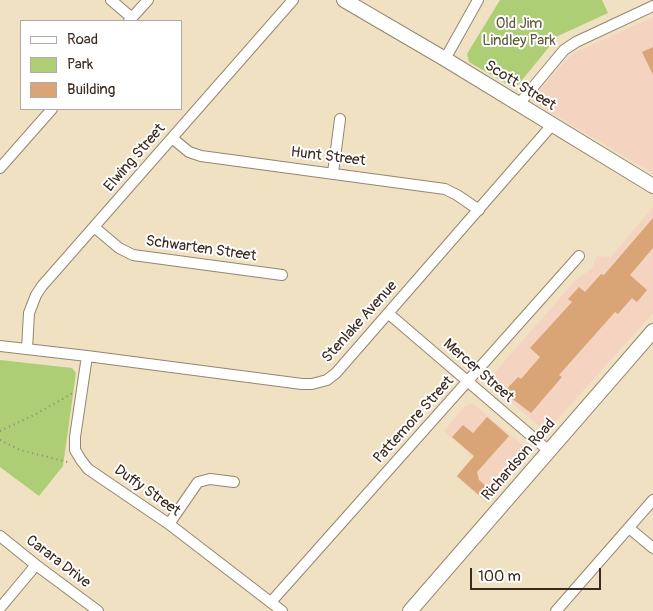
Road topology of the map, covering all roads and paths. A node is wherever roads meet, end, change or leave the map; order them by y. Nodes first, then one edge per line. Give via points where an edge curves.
1 (111, 0) edge
2 (148, 0) edge
3 (293, 0) edge
4 (478, 0) edge
5 (351, 2) edge
6 (653, 6) edge
7 (131, 20) edge
8 (445, 59) junction
9 (519, 104) junction
10 (51, 110) edge
11 (340, 119) dead end
12 (552, 126) junction
13 (172, 138) junction
14 (0, 168) edge
15 (333, 173) junction
16 (653, 186) edge
17 (479, 210) junction
18 (94, 227) junction
19 (579, 256) dead end
20 (282, 275) dead end
21 (389, 314) junction
22 (653, 330) edge
23 (0, 346) edge
24 (28, 349) junction
25 (87, 356) junction
26 (468, 383) junction
27 (82, 388) junction
28 (0, 431) edge
29 (0, 440) edge
30 (549, 451) junction
31 (81, 460) junction
32 (234, 482) dead end
33 (653, 500) edge
34 (169, 524) junction
35 (629, 528) junction
36 (0, 536) edge
37 (653, 548) edge
38 (36, 565) junction
39 (271, 602) junction
40 (0, 608) edge
41 (98, 611) edge
42 (282, 611) edge
43 (410, 611) edge
44 (556, 611) edge

1 - 7 street
2 - 7 street
3 - 13 street, Elwing Street
4 - 8 street
5 - 8 main road, Scott Street
6 - 9 street via 564,50
8 - 9 main road, Scott Street
9 - 12 main road, Scott Street
10 - 14 street
11 - 15 street
12 - 16 main road, Scott Street
12 - 17 street, Stenlake Avenue
13 - 15 street, Hunt Street via 189,152 201,156
13 - 18 street, Elwing Street
15 - 17 street, Hunt Street via 446,189
17 - 21 street, Stenlake Avenue
18 - 20 street, Schwarten Street via 133,255
18 - 24 street, Elwing Street via 36,295 29,313
19 - 26 street, Pattemore Street
21 - 25 street, Stenlake Avenue via 336,373 327,380 312,384
21 - 26 street, Mercer Street
22 - 30 main road, Richardson Road
23 - 24 street, Stenlake Avenue
24 - 25 street, Stenlake Avenue
25 - 27 street
26 - 30 street, Mercer Street
26 - 39 street, Pattemore Street
27 - 28 path
27 - 31 street via 75,437 75,450
29 - 31 path via 20,450 71,463
30 - 43 main road, Richardson Road
31 - 34 street, Duffy Street via 88,469
32 - 34 street via 210,479 198,482
33 - 35 street
34 - 39 street, Duffy Street
35 - 37 street
35 - 44 street
36 - 38 street, Carara Drive
38 - 40 street
38 - 41 street, Carara Drive
39 - 42 street, Duffy Street

